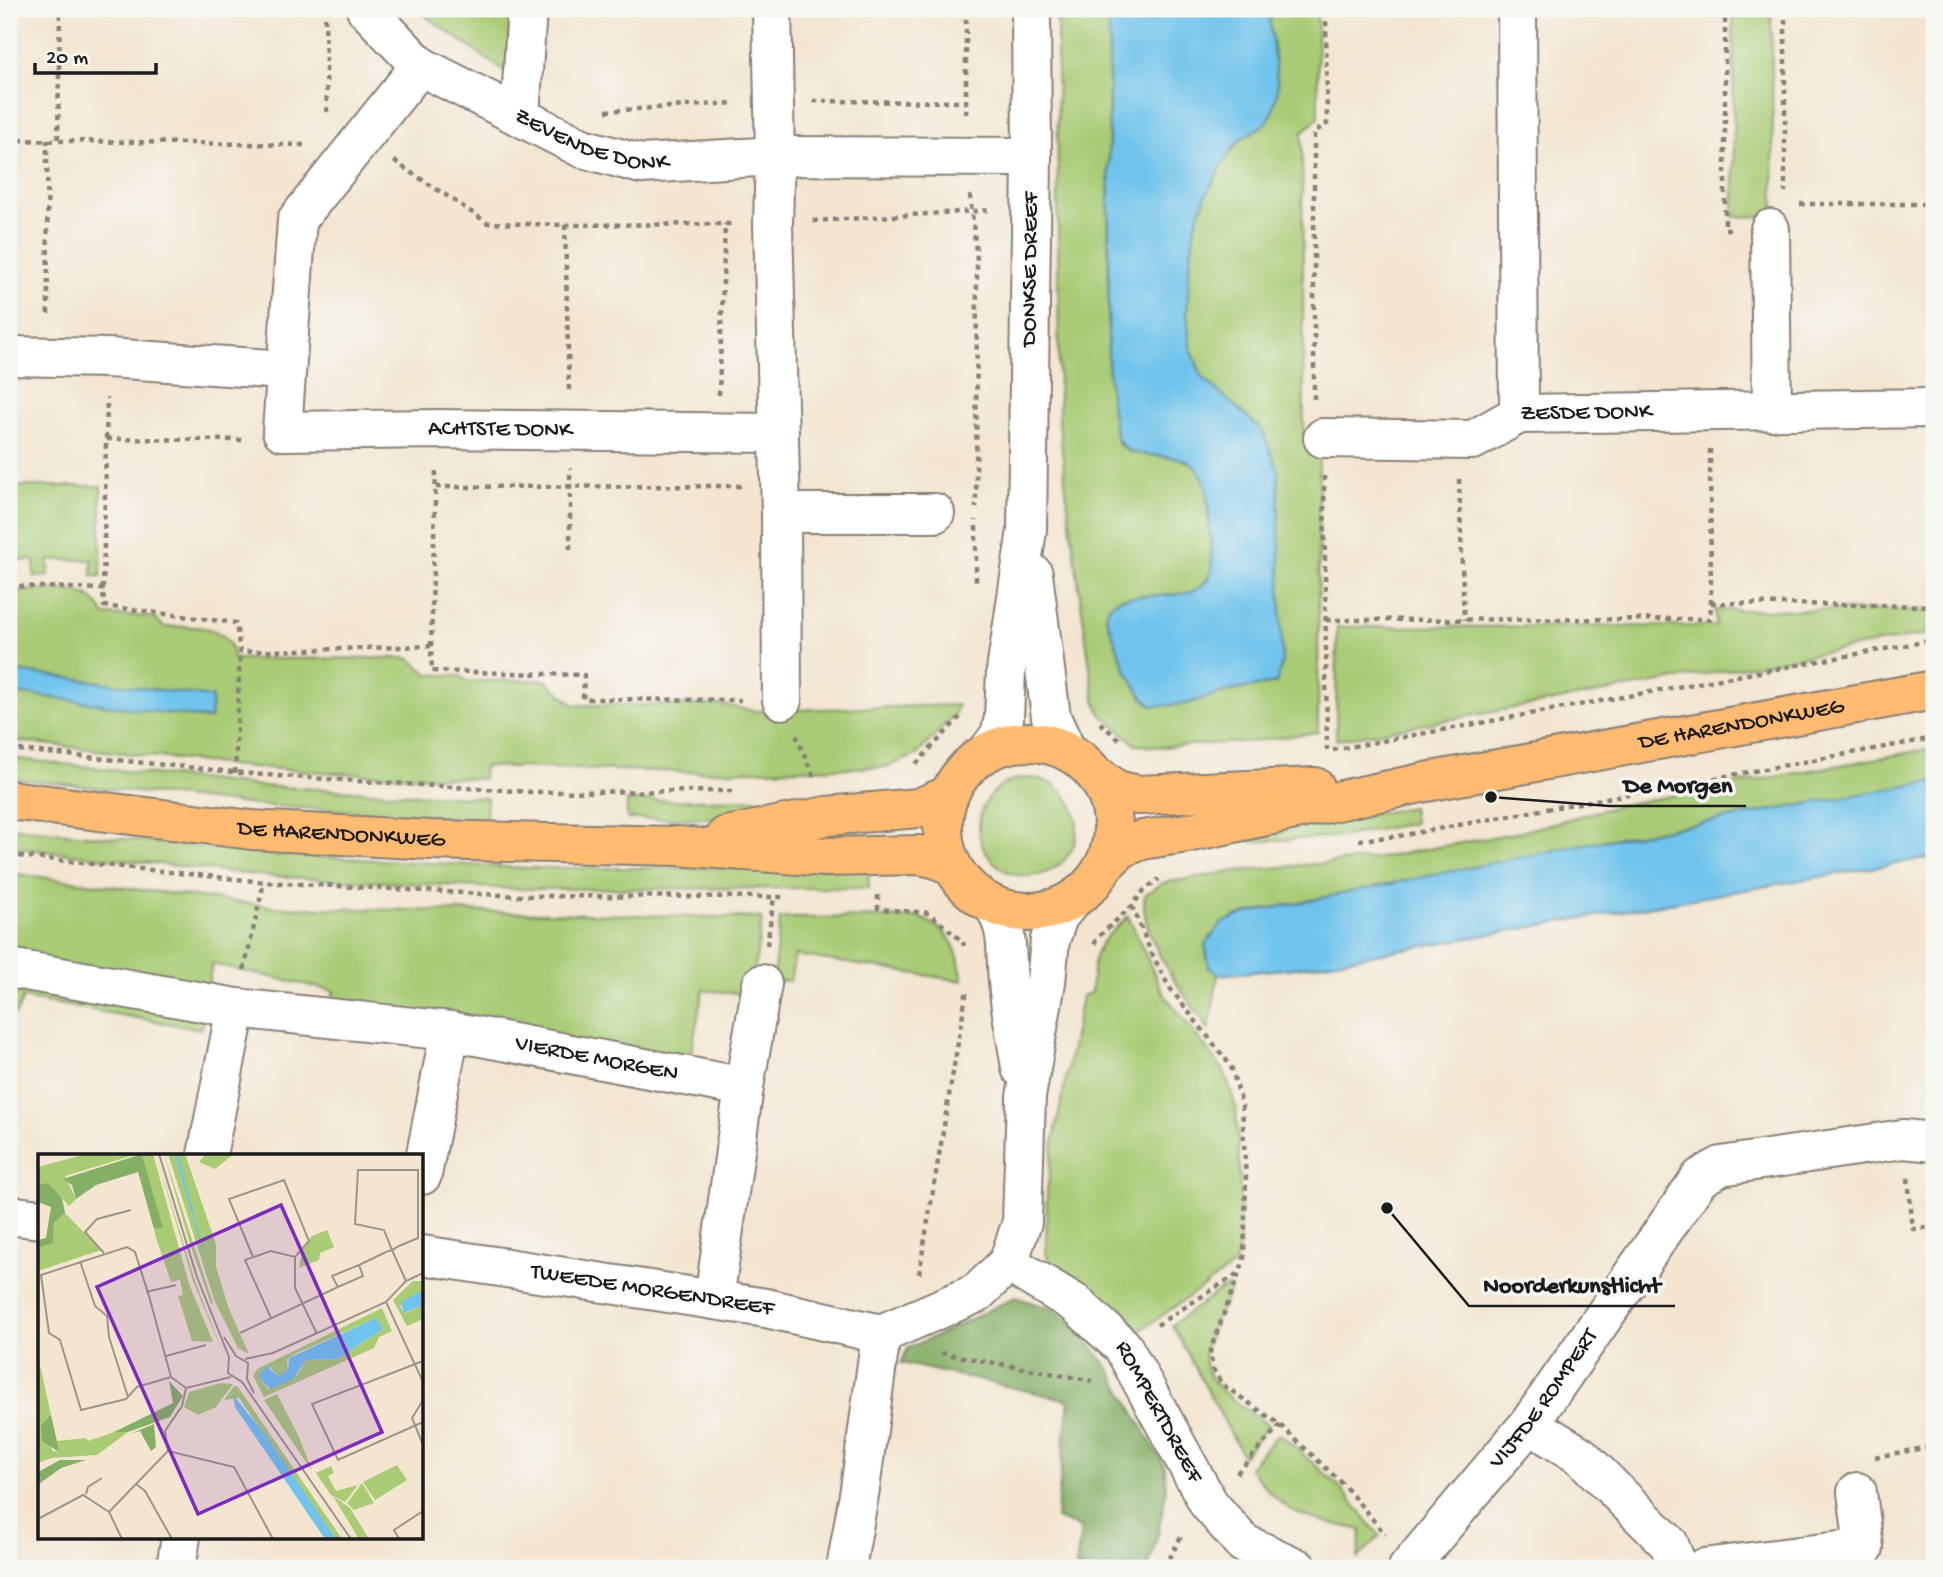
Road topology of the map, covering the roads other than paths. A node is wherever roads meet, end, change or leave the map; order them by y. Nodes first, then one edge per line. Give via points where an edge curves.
1 (366, 9) edge
2 (527, 9) edge
3 (772, 9) edge
4 (1031, 9) edge
5 (1517, 9) edge
6 (421, 66) junction
7 (520, 116) junction
8 (775, 156) junction
9 (1032, 157) junction
10 (1778, 217) road end
11 (9, 356) edge
12 (285, 370) junction
13 (1934, 408) edge
14 (1772, 411) junction
15 (1519, 414) junction
16 (779, 433) junction
17 (1323, 438) road end
18 (780, 499) junction
19 (935, 513) dead end
20 (1027, 530) junction
21 (1934, 690) edge
22 (782, 700) road end
23 (1066, 750) junction
24 (988, 751) junction
25 (1099, 778) junction
26 (1426, 782) junction
27 (949, 794) junction
28 (9, 800) edge
29 (676, 846) junction
30 (1106, 863) junction
31 (951, 866) junction
32 (1070, 902) junction
33 (995, 906) junction
34 (9, 968) edge
35 (761, 984) road end
36 (236, 1008) junction
37 (450, 1031) junction
38 (744, 1087) junction
39 (1026, 1097) junction
40 (1919, 1141) edge
41 (207, 1154) edge
42 (424, 1165) edge
43 (9, 1215) edge
44 (38, 1219) edge
45 (424, 1255) edge
46 (1008, 1263) junction
47 (714, 1300) junction
48 (896, 1328) junction
49 (1529, 1424) junction
50 (1857, 1492) road end
51 (181, 1538) edge
52 (1409, 1566) edge
53 (176, 1568) edge
54 (846, 1568) edge
55 (1297, 1568) edge
56 (1678, 1568) edge
57 (1704, 1568) edge

1 - 6 street
2 - 7 street
3 - 8 street
4 - 9 street, DONKSE DREEF
5 - 15 street, ZESDE DONK
6 - 7 street, ZEVENDE DONK
6 - 12 street via 344,149 297,220
7 - 8 street, ZEVENDE DONK via 582,148 640,164
8 - 9 street, ZEVENDE DONK
8 - 16 street
9 - 20 street, DONKSE DREEF
10 - 14 street
11 - 12 street
12 - 16 street, ACHTSTE DONK via 282,431
13 - 14 street, ZESDE DONK
14 - 15 street, ZESDE DONK
15 - 17 street via 1473,440
16 - 18 street
18 - 19 street
18 - 22 street
20 - 23 street, DONKSE DREEF via 1051,717
20 - 24 street, DONKSE DREEF via 1006,671 1004,718 1000,735
21 - 26 main road, DE HARENDONKWEG
23 - 24 main road via 1027,741
23 - 25 main road
24 - 27 main road via 958,777
25 - 26 main road, DE HARENDONKWEG via 1116,790 1138,795
25 - 30 main road via 1111,804 1114,834
26 - 30 main road, DE HARENDONKWEG via 1142,840 1122,848
27 - 29 main road, DE HARENDONKWEG via 918,808 826,816
27 - 31 main road via 942,831
28 - 29 main road, DE HARENDONKWEG via 252,830
29 - 31 main road, DE HARENDONKWEG via 827,857 920,855
30 - 32 main road via 1091,886
31 - 33 main road via 962,883
32 - 33 main road via 1032,913
32 - 39 street via 1058,917 1050,940
33 - 39 street via 1007,939 1008,980
34 - 36 street, VIERDE MORGEN
35 - 38 street
36 - 37 street, VIERDE MORGEN
36 - 41 street
37 - 38 street, VIERDE MORGEN
37 - 42 street
38 - 47 street
39 - 46 street via 1022,1222
40 - 49 street, VIJFDE ROMPERT via 1721,1166 1700,1178
43 - 44 street
45 - 47 street, TWEEDE MORGENDREEF
46 - 48 street via 977,1293
46 - 55 street, ROMPERTDREEF via 1076,1304 1123,1347 1209,1504 1244,1543
47 - 48 street, TWEEDE MORGENDREEF
48 - 54 street
49 - 52 street, VIJFDE ROMPERT
49 - 56 street via 1581,1456 1669,1544
50 - 57 street via 1864,1548
51 - 53 street

